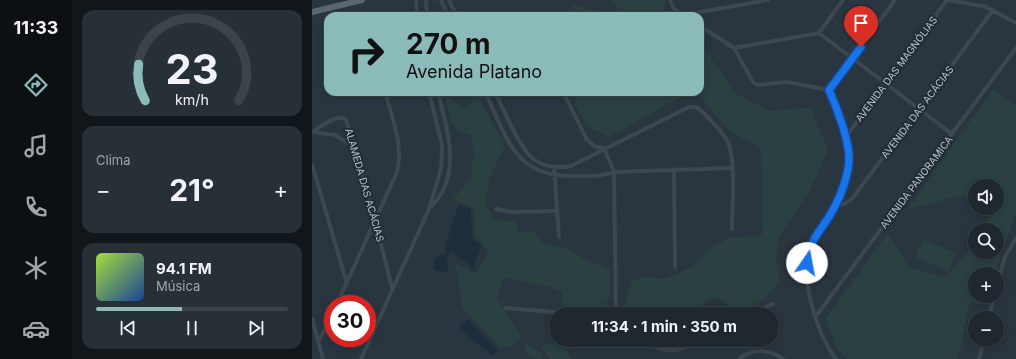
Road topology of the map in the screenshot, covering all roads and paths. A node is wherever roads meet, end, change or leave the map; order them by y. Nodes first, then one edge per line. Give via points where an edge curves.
1 (362, 0) edge
2 (416, 0) edge
3 (426, 0) edge
4 (441, 0) edge
5 (449, 0) edge
6 (670, 0) edge
7 (768, 0) edge
8 (843, 0) edge
9 (895, 0) edge
10 (948, 0) edge
11 (993, 10) junction
12 (312, 12) edge
13 (417, 12) edge
14 (427, 12) edge
15 (446, 12) edge
16 (455, 12) edge
17 (678, 12) edge
18 (704, 12) edge
19 (1016, 23) edge
20 (704, 29) edge
21 (819, 33) junction
22 (734, 48) junction
23 (1016, 48) edge
24 (852, 58) junction
25 (886, 84) junction
26 (829, 90) junction
27 (386, 96) edge
28 (430, 96) edge
29 (439, 96) edge
30 (487, 96) edge
31 (497, 96) edge
32 (565, 96) edge
33 (919, 109) junction
34 (312, 132) edge
35 (952, 134) junction
36 (845, 138) junction
37 (353, 146) junction
38 (604, 148) junction
39 (312, 164) edge
40 (554, 167) junction
41 (732, 168) junction
42 (674, 169) junction
43 (614, 172) junction
44 (555, 175) junction
45 (835, 206) junction
46 (429, 208) junction
47 (496, 209) dead end
48 (557, 211) junction
49 (375, 220) junction
50 (732, 229) dead end
51 (559, 237) dead end
52 (1016, 238) edge
53 (675, 267) dead end
54 (1003, 267) edge
55 (343, 269) junction
56 (353, 272) junction
57 (347, 284) junction
58 (392, 288) junction
59 (342, 295) edge
60 (772, 304) dead end
61 (617, 307) edge
62 (766, 307) edge
63 (506, 308) dead end
64 (549, 312) edge
65 (816, 316) junction
66 (312, 320) edge
67 (324, 330) edge
68 (318, 342) junction
69 (658, 347) edge
70 (686, 347) edge
71 (983, 347) edge
72 (322, 359) edge
73 (361, 359) edge
74 (739, 359) edge
75 (783, 359) edge
76 (836, 359) edge
77 (980, 359) edge

1 - 12 main road
2 - 13 street
3 - 14 street
4 - 15 street
5 - 16 street
6 - 17 street
7 - 18 street
8 - 21 street
9 - 24 street
10 - 11 street
10 - 25 street, AVENIDA DAS MAGNÓLIAS
11 - 19 street
11 - 33 street, AVENIDA DAS ACÁCIAS
20 - 22 street
21 - 22 street
21 - 24 street
22 - 26 street via 757,85 787,82
23 - 35 street, AVENIDA PANORAMICA
24 - 25 street
24 - 26 street
25 - 33 street
25 - 36 street, AVENIDA DAS MAGNÓLIAS
26 - 36 street via 837,106
27 - 49 street via 398,141 400,162
28 - 46 street via 440,131 443,158 442,170
29 - 46 street via 450,142 450,168 443,192
30 - 44 street via 513,150 538,172
31 - 40 street via 531,157 542,164
32 - 38 street via 587,140 596,147
33 - 35 street
33 - 45 street, AVENIDA DAS ACÁCIAS via 852,199
34 - 37 street via 335,135
34 - 37 street, ALAMEDA DAS ACÁCIAS via 335,118 343,118 348,126
35 - 65 street, AVENIDA PANORAMICA
36 - 45 street via 849,163
37 - 49 street, ALAMEDA DAS ACÁCIAS
38 - 40 street via 571,166
38 - 41 street via 693,106 700,110 727,141
38 - 43 street
39 - 55 street
40 - 44 street
41 - 42 street
41 - 50 street
42 - 43 street
42 - 53 street
43 - 44 street via 601,176
43 - 61 street
44 - 48 street
45 - 65 street via 809,248 808,290
46 - 58 street
47 - 48 street via 513,212
48 - 51 street
49 - 56 street
49 - 58 street, ALAMEDA DAS ACÁCIAS
52 - 54 street
55 - 56 street
55 - 57 street
56 - 57 street
57 - 59 street
58 - 73 street
60 - 62 street
63 - 64 street
65 - 76 street
66 - 68 street
67 - 68 street
68 - 72 street
69 - 70 street via 668,351
71 - 77 street
74 - 75 street via 751,352 763,351

